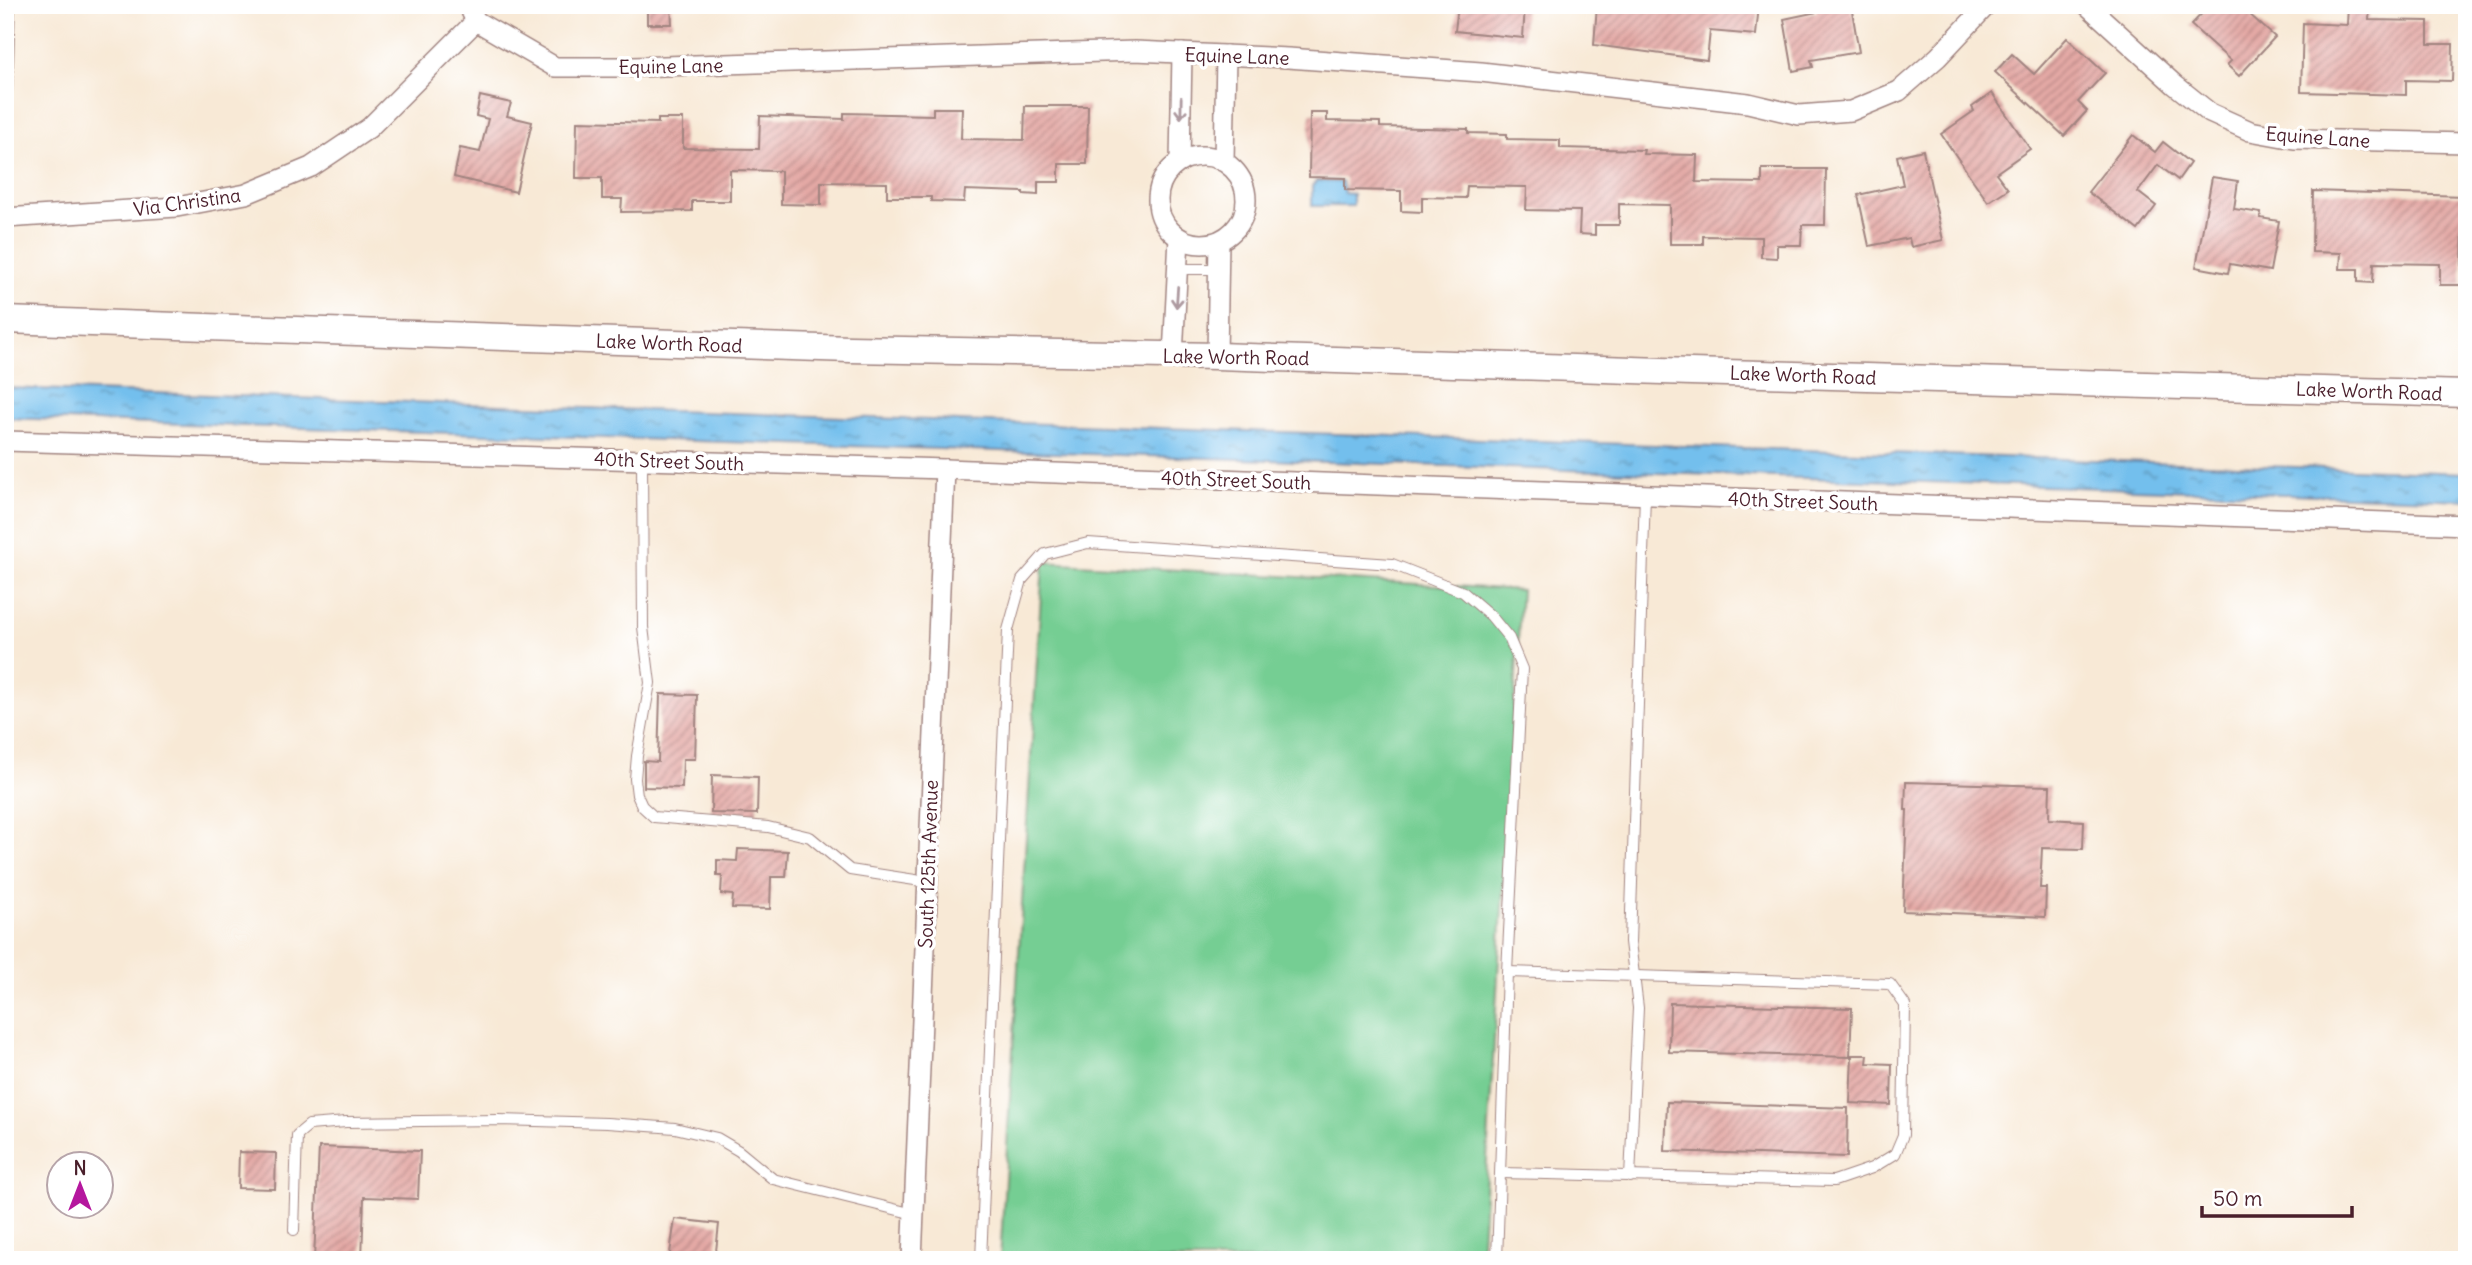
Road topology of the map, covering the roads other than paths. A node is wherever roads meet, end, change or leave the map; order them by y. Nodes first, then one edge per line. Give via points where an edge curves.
1 (10, 5) edge
2 (1987, 5) edge
3 (2087, 5) edge
4 (472, 13) edge
5 (1182, 53) junction
6 (1226, 55) junction
7 (2467, 143) edge
8 (5, 153) edge
9 (1181, 162) junction
10 (1224, 162) junction
11 (5, 218) edge
12 (1179, 238) junction
13 (1219, 241) junction
14 (1179, 269) junction
15 (1219, 269) junction
16 (5, 320) edge
17 (1173, 356) junction
18 (1217, 356) junction
19 (2467, 394) edge
20 (5, 441) edge
21 (642, 460) junction
22 (945, 469) junction
23 (1645, 495) junction
24 (2467, 525) edge
25 (928, 882) junction
26 (1507, 972) junction
27 (1634, 976) junction
28 (1501, 1173) junction
29 (1630, 1177) junction
30 (914, 1214) junction
31 (294, 1230) dead end
32 (912, 1260) edge
33 (981, 1260) edge
34 (1497, 1260) edge

1 - 8 lane
2 - 6 street, Equine Lane via 1899,91 1851,111 1799,115 1748,103 1481,72
3 - 7 street, Equine Lane via 2210,113 2250,131 2294,139
4 - 5 street, Equine Lane via 555,67
4 - 11 street, Via Christina via 369,128 311,167 246,194 177,207
5 - 6 street, Equine Lane
5 -> 9 street
6 - 10 street
9 - 10 street via 1210,157
9 - 12 street via 1161,184 1158,199 1161,215
10 - 13 street via 1235,170 1246,196 1240,223
12 - 13 street via 1192,243
12 - 14 street
13 - 15 street
14 - 15 lane
14 -> 17 street
15 - 18 street
16 - 17 street, Lake Worth Road
17 - 18 street, Lake Worth Road
18 - 19 street, Lake Worth Road
20 - 21 street, 40th Street South
21 - 22 street, 40th Street South
21 - 25 lane via 643,626 650,683 635,779 642,806 654,817 768,827 810,837 850,870
22 - 23 street, 40th Street South
22 - 25 street, South 125th Avenue
23 - 24 street, 40th Street South
23 - 27 lane via 1630,942
25 - 30 street, South 125th Avenue
26 - 27 lane
26 - 28 lane
26 - 33 lane via 1522,669 1509,638 1491,616 1463,592 1392,564 1088,543 1045,554 1022,580 1008,630
27 - 29 lane via 1638,1008
27 - 29 lane via 1890,984 1905,1005 1903,1135 1895,1154 1834,1181
28 - 29 lane
28 - 34 lane
30 - 31 lane via 773,1178 718,1138 686,1130 498,1120 346,1122 309,1125 297,1135
30 - 32 street, South 125th Avenue

